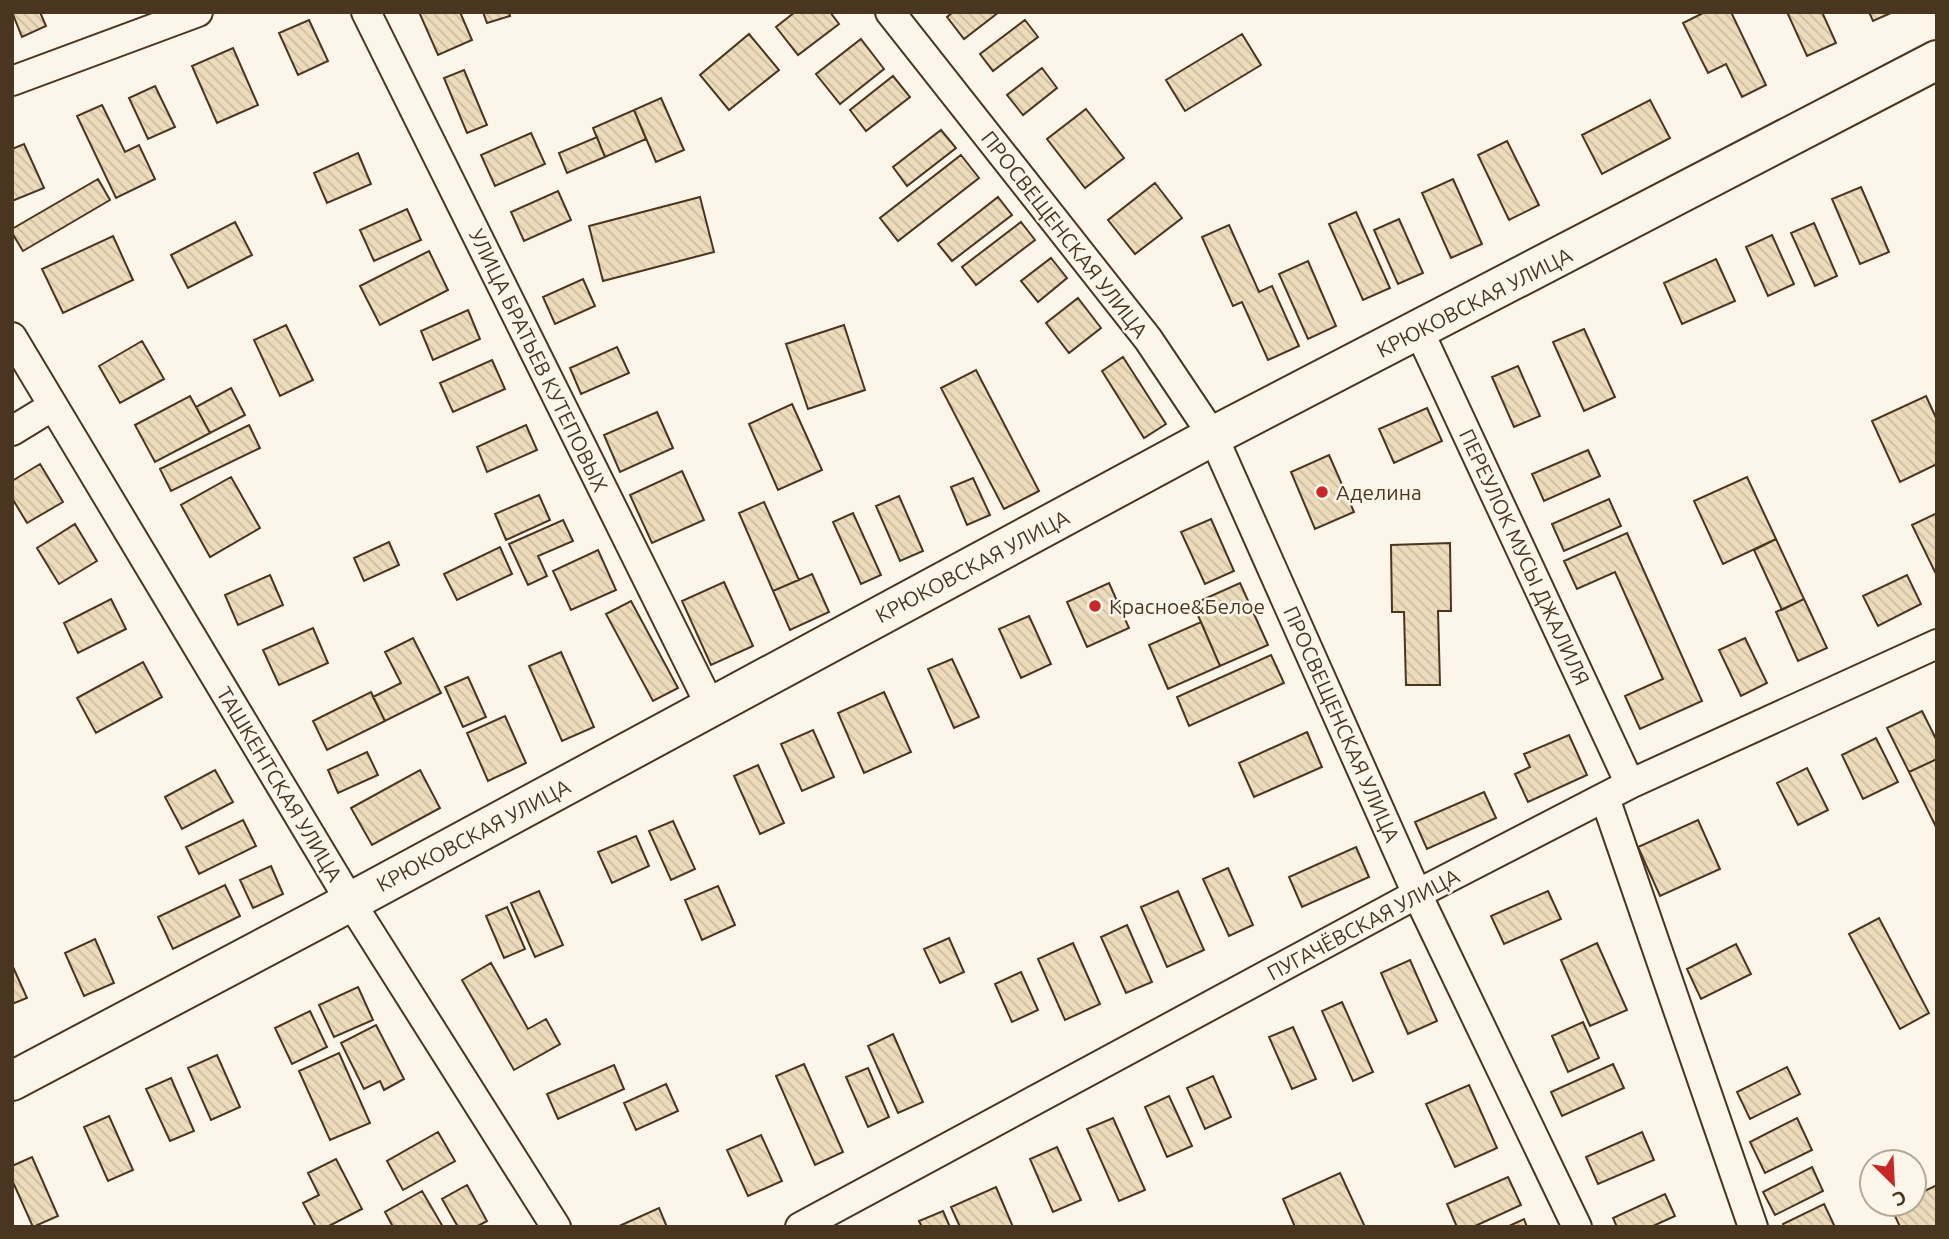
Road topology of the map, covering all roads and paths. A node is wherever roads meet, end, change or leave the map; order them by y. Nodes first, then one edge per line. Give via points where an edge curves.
1 (198, 12) edge
2 (366, 12) edge
3 (890, 12) edge
4 (1937, 60) edge
5 (12, 81) edge
6 (1419, 331) junction
7 (12, 337) edge
8 (53, 406) junction
9 (12, 431) edge
10 (1213, 436) junction
11 (1937, 644) edge
12 (711, 708) junction
13 (1630, 784) junction
14 (1605, 798) junction
15 (1417, 894) junction
16 (350, 901) junction
17 (12, 1081) edge
18 (556, 1227) edge
19 (800, 1227) edge
20 (1577, 1227) edge
21 (1753, 1227) edge

1 - 5 street
2 - 12 street, УЛИЦА БРАТЬЕВ КУТЕПОВЫХ
3 - 10 street, ПРОСВЕЩЕНСКАЯ УЛИЦА via 1148,339
4 - 6 street, КРЮКОВСКАЯ УЛИЦА
6 - 10 street, КРЮКОВСКАЯ УЛИЦА
6 - 13 street, ПЕРЕУЛОК МУСЫ ДЖАЛИЛЯ
7 - 8 street, ТАШКЕНТСКАЯ УЛИЦА
8 - 9 street
8 - 16 street, ТАШКЕНТСКАЯ УЛИЦА
10 - 12 street, КРЮКОВСКАЯ УЛИЦА
10 - 15 street, ПРОСВЕЩЕНСКАЯ УЛИЦА
11 - 13 street, ПУГАЧЁВСКАЯ УЛИЦА
12 - 16 street, КРЮКОВСКАЯ УЛИЦА
13 - 14 street, ПУГАЧЁВСКАЯ УЛИЦА
14 - 15 street, ПУГАЧЁВСКАЯ УЛИЦА
14 - 21 street
15 - 19 street, ПУГАЧЁВСКАЯ УЛИЦА
15 - 20 street, ПРОСВЕЩЕНСКАЯ УЛИЦА
16 - 17 street, КРЮКОВСКАЯ УЛИЦА
16 - 18 street, ТАШКЕНТСКАЯ УЛИЦА

